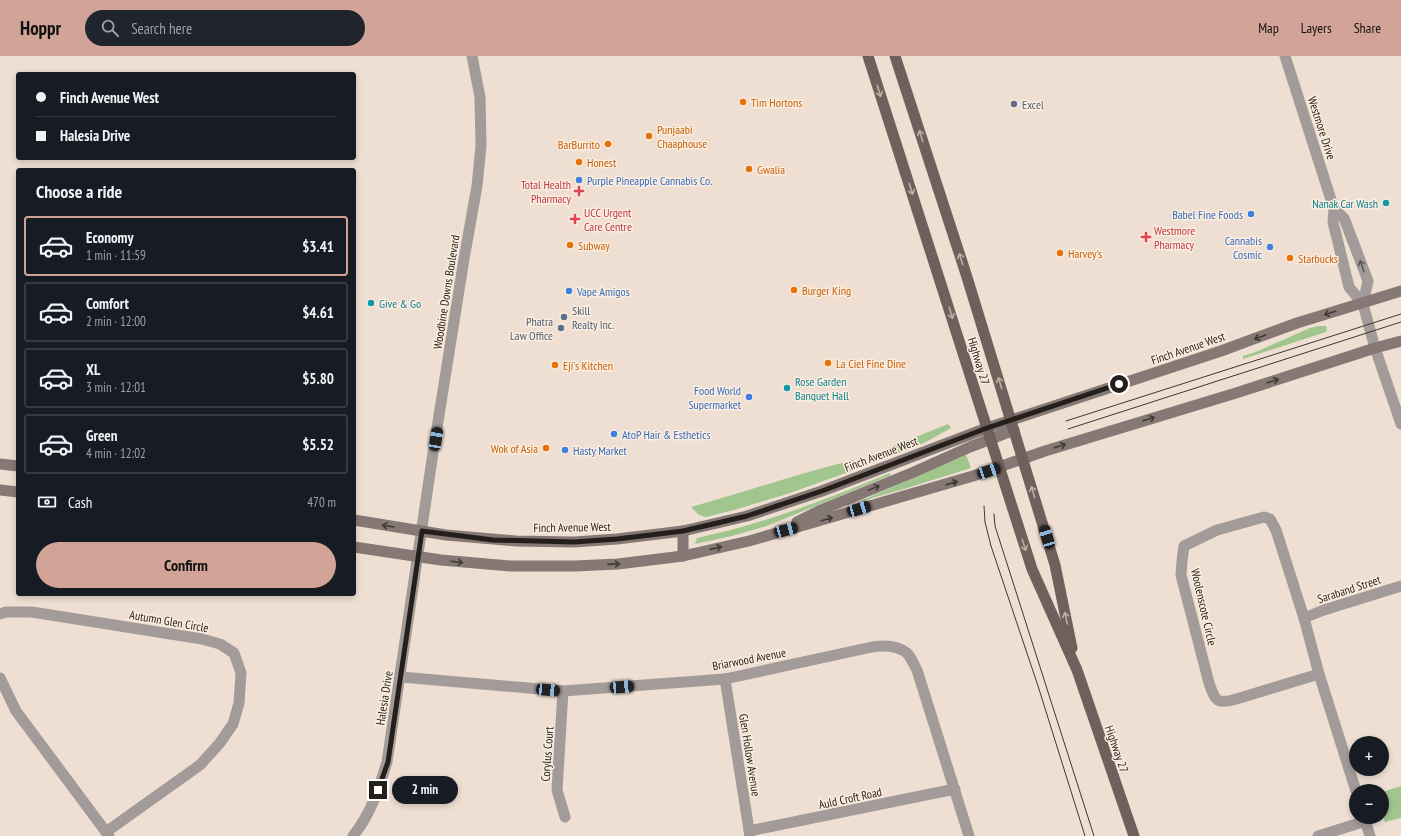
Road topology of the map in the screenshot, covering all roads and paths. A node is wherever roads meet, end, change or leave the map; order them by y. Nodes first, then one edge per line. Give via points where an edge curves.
1 (472, 56) edge
2 (868, 56) edge
3 (896, 56) edge
4 (1285, 56) edge
5 (1334, 208) junction
6 (1401, 292) edge
7 (1363, 304) junction
8 (1401, 341) edge
9 (1375, 348) junction
10 (1401, 424) edge
11 (1013, 425) junction
12 (987, 428) junction
13 (990, 439) junction
14 (1023, 459) junction
15 (0, 464) edge
16 (16, 466) edge
17 (999, 468) junction
18 (0, 490) edge
19 (16, 492) edge
20 (356, 520) edge
21 (422, 531) junction
22 (683, 531) junction
23 (775, 533) junction
24 (356, 546) edge
25 (418, 556) junction
26 (683, 556) junction
27 (1401, 586) edge
28 (0, 614) edge
29 (1304, 618) junction
30 (1077, 670) junction
31 (1319, 674) junction
32 (401, 677) junction
33 (0, 678) edge
34 (725, 679) junction
35 (563, 691) junction
36 (1354, 784) edge
37 (955, 789) junction
38 (565, 817) dead end
39 (1351, 824) edge
40 (1366, 824) edge
41 (108, 834) edge
42 (749, 834) edge
43 (353, 836) edge
44 (969, 836) edge
45 (1134, 836) edge
46 (1318, 836) edge
47 (1370, 836) edge

1 - 21 street, Woodbine Downs Boulevard via 480,97 481,146 477,186
2 -> 12 main road, Highway 27
11 -> 3 main road, Highway 27
4 - 5 street, Westmore Drive
5 - 7 street, Westmore Drive via 1333,222 1349,287
7 -> 5 street, Westmore Drive via 1368,281 1344,218
6 - 7 main road, Finch Avenue West
7 - 9 street, Westmore Drive
7 -> 11 main road, Finch Avenue West via 1297,323 1221,351 1045,408
8 - 9 main road, Finch Avenue West
9 - 10 street, Westmore Drive
14 -> 9 main road, Finch Avenue West
11 - 12 main road, Finch Avenue West
11 - 13 main road, Finch Avenue West
11 - 14 main road, Highway 27
12 - 13 main road, Highway 27
12 - 22 main road, Finch Avenue West via 822,491 747,516
13 - 17 main road, Highway 27
23 -> 13 main road, Finch Avenue West via 821,510
14 - 17 main road, Finch Avenue West
30 -> 14 main road, Highway 27 via 1055,565
15 - 16 main road
23 -> 17 main road, Finch Avenue West
17 -> 30 main road, Highway 27 via 1032,569
18 - 19 main road
21 -> 20 main road, Finch Avenue West
21 - 22 main road, Finch Avenue West via 493,540 574,542
21 - 25 street, Woodbine Downs Boulevard
22 - 26 main road
26 -> 23 main road, Finch Avenue West
24 - 25 main road, Finch Avenue West
25 -> 26 main road, Finch Avenue West via 481,564 545,567 618,564
25 - 32 street, Halesia Drive
27 - 29 street, Saraband Street
28 - 41 street, Autumn Glen Circle via 32,612 202,639 220,644 234,652 241,673 239,703 233,724 200,765
29 - 31 street, Woolenscote Circle
29 - 31 street, Woolenscote Circle via 1276,530 1270,519 1264,516 1217,530 1184,546 1181,575 1215,698 1223,702 1233,700
30 - 45 main road, Highway 27
31 - 36 street, Woolenscote Circle
32 - 35 street, Briarwood Avenue
32 - 43 street, Halesia Drive via 388,762 368,814
33 - 41 street, Autumn Glen Circle via 16,711
34 - 35 street, Briarwood Avenue
34 - 37 street, Briarwood Avenue via 872,646 893,646 907,653 917,670
34 - 42 street, Glen Hollow Avenue
35 - 38 street, Corylus Court via 557,790
37 - 42 street, Auld Croft Road
37 - 44 street, Briarwood Avenue
39 - 46 street
40 - 47 street

